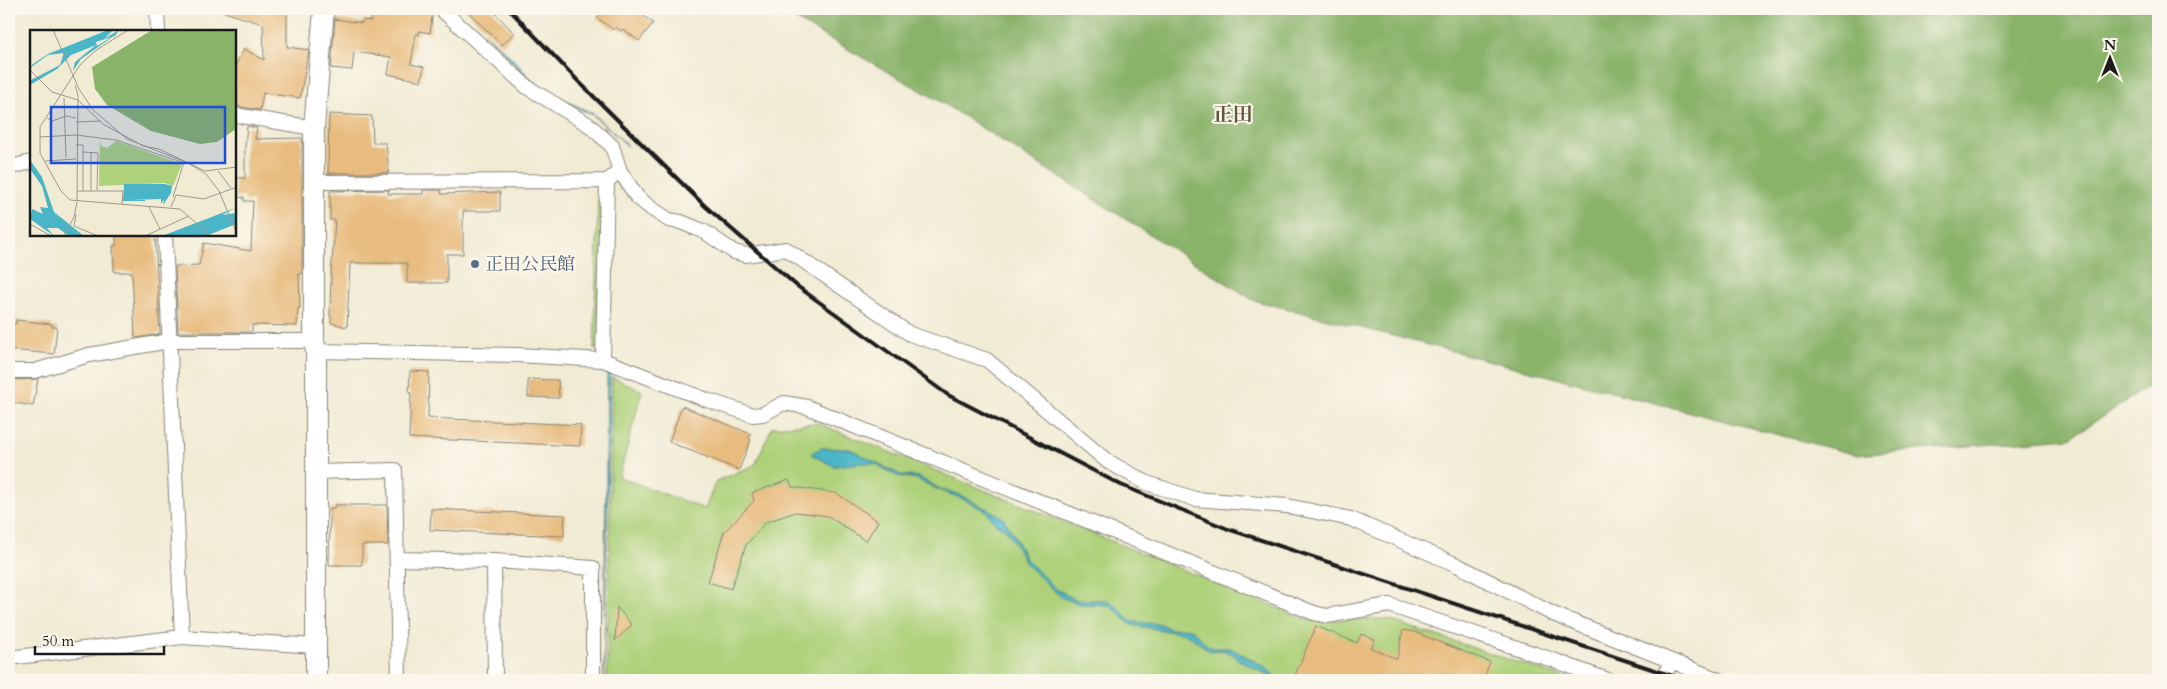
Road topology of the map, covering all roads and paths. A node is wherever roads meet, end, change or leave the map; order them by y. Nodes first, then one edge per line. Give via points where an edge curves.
1 (157, 9) edge
2 (324, 9) edge
3 (441, 9) edge
4 (158, 30) edge
5 (236, 114) edge
6 (314, 128) junction
7 (30, 162) edge
8 (9, 166) edge
9 (620, 171) junction
10 (607, 181) junction
11 (314, 182) junction
12 (165, 236) edge
13 (169, 341) junction
14 (315, 346) junction
15 (603, 360) junction
16 (9, 371) edge
17 (315, 472) junction
18 (398, 558) junction
19 (494, 560) junction
20 (182, 637) junction
21 (315, 646) junction
22 (9, 658) edge
23 (1671, 661) junction
24 (316, 680) edge
25 (399, 680) edge
26 (494, 680) edge
27 (593, 680) edge
28 (1608, 680) edge
29 (1663, 680) edge
30 (1720, 680) edge

1 - 4 street
2 - 6 street
3 - 9 street via 527,87 589,125 612,146
5 - 6 street
6 - 11 street
7 - 8 street
9 - 10 street
9 - 23 street via 637,197 669,220 705,232 734,252 746,255 786,249 910,334 987,360 1107,461 1146,483 1195,499 1287,506 1351,519 1457,565 1553,614
10 - 11 street
10 - 15 street
11 - 14 street
12 - 13 street
13 - 14 street
13 - 16 street via 89,355 35,371
13 - 20 street
14 - 15 street
14 - 17 street
15 - 28 street via 753,415 763,414 784,403 807,407 1314,612 1327,616 1389,605
17 - 18 street via 395,470
17 - 21 street
18 - 19 street
18 - 25 street
19 - 26 street
19 - 27 street via 593,568
20 - 21 street
20 - 22 street
21 - 24 street
23 - 29 street
23 - 30 street

